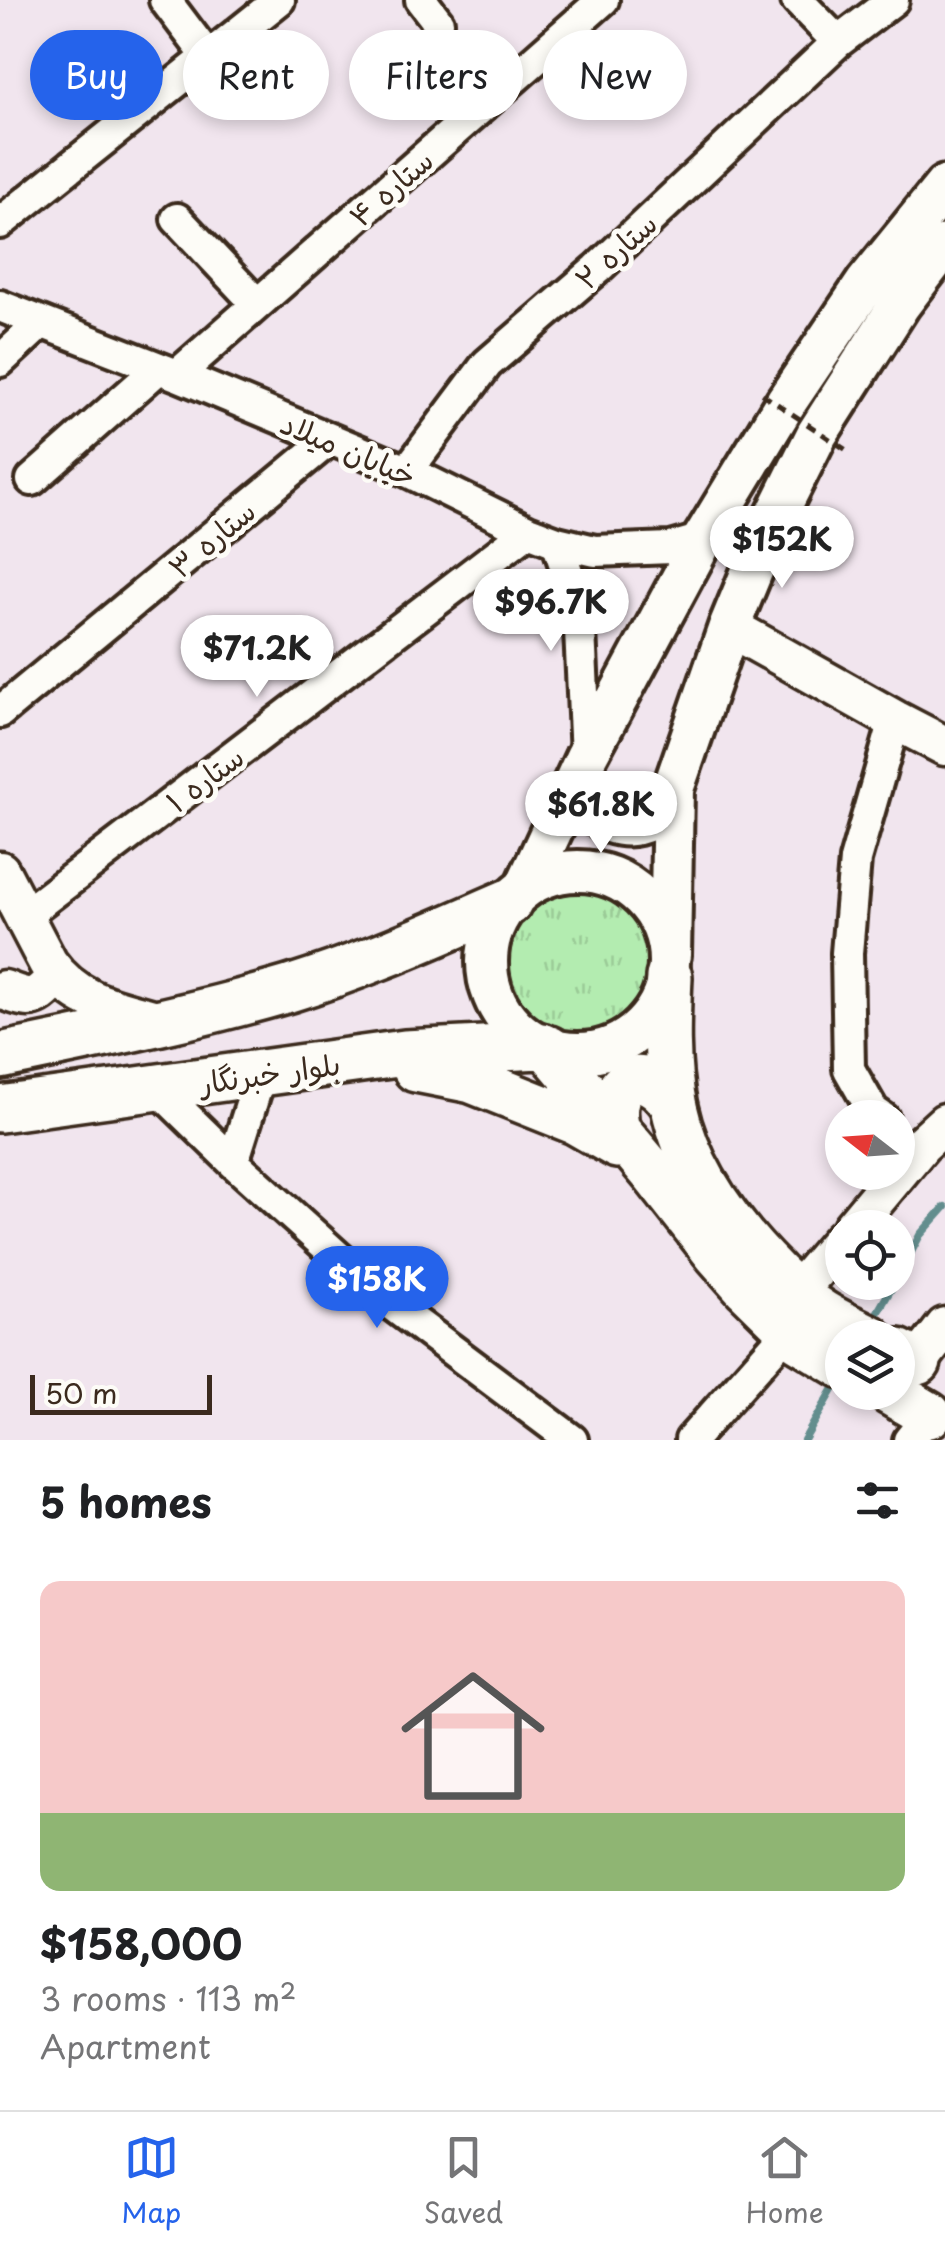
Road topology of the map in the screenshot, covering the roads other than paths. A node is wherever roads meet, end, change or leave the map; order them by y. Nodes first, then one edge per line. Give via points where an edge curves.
1 (165, 0) edge
2 (279, 0) edge
3 (603, 0) edge
4 (797, 0) edge
5 (892, 0) edge
6 (188, 30) edge
7 (242, 30) edge
8 (838, 42) junction
9 (183, 77) edge
10 (945, 186) edge
11 (177, 220) dead end
12 (0, 224) edge
13 (945, 246) edge
14 (945, 276) edge
15 (258, 304) junction
16 (900, 304) junction
17 (0, 306) edge
18 (42, 323) junction
19 (0, 361) edge
20 (168, 372) junction
21 (329, 440) junction
22 (407, 471) junction
23 (32, 480) dead end
24 (528, 532) junction
25 (703, 538) junction
26 (557, 542) junction
27 (729, 627) junction
28 (0, 712) edge
29 (895, 720) junction
30 (945, 746) edge
31 (586, 757) junction
32 (673, 789) junction
33 (0, 871) edge
34 (518, 894) junction
35 (30, 928) junction
36 (669, 966) junction
37 (57, 976) junction
38 (1, 986) edge
39 (166, 1023) junction
40 (545, 1047) junction
41 (0, 1056) edge
42 (360, 1060) junction
43 (260, 1073) junction
44 (157, 1088) junction
45 (868, 1100) edge
46 (674, 1106) junction
47 (0, 1109) edge
48 (921, 1132) edge
49 (628, 1143) junction
50 (233, 1162) junction
51 (865, 1210) edge
52 (825, 1270) edge
53 (800, 1318) junction
54 (825, 1325) edge
55 (945, 1327) edge
56 (825, 1345) edge
57 (919, 1394) edge
58 (572, 1440) edge
59 (691, 1440) edge

1 - 6 street
2 - 7 street
3 - 15 street, ستاره ۴
4 - 8 street
5 - 8 street, ستاره ۲
8 - 22 street, ستاره ۲ via 487,364
9 - 12 street
10 - 25 main road via 867,282
11 - 15 street
13 - 16 main road
14 - 16 street
15 - 20 street, ستاره ۴
16 - 27 main road via 816,434
17 - 18 street, خیابان میلاد
18 - 19 street
18 - 20 street, خیابان میلاد
20 - 21 street, خیابان میلاد
20 - 23 street, ستاره ۴
21 - 22 street, خیابان میلاد
21 - 28 street, ستاره ۳
22 - 24 street, خیابان میلاد
24 - 26 street, خیابان میلاد
24 - 35 street, ستاره ۱
25 - 26 street, خیابان میلاد via 671,548 595,551
25 - 31 main road
26 - 31 street via 580,630
27 - 29 street
27 - 32 main road
29 - 30 street
29 - 45 street via 855,860 847,954 849,1069
31 - 32 main road via 590,807 611,823 643,823
31 - 34 main road
32 - 36 main road
33 - 35 street
34 - 36 main road via 548,875 572,870 619,880 655,911 666,933
34 - 39 main road via 381,958
34 - 40 main road via 494,926 489,982 517,1031
35 - 37 street
36 - 40 main road via 662,1000 632,1037 588,1054
36 - 46 main road via 666,1025
37 - 38 street via 39,996 25,999
37 - 39 street via 99,1004
39 - 41 main road
40 - 42 main road, بلوار خبرنگار
40 - 49 main road
42 - 43 main road, بلوار خبرنگار
42 - 49 main road via 472,1080
43 - 44 main road, بلوار خبرنگار
43 - 50 street
44 - 47 main road, بلوار خبرنگار
44 - 50 street
46 - 49 main road via 653,1082 638,1079 618,1090 613,1103
46 - 53 main road via 707,1188
48 - 51 street
49 - 53 main road via 717,1254
50 - 58 street via 388,1302
52 - 53 street
53 - 54 main road
53 - 56 main road
53 - 59 street
55 - 57 street

